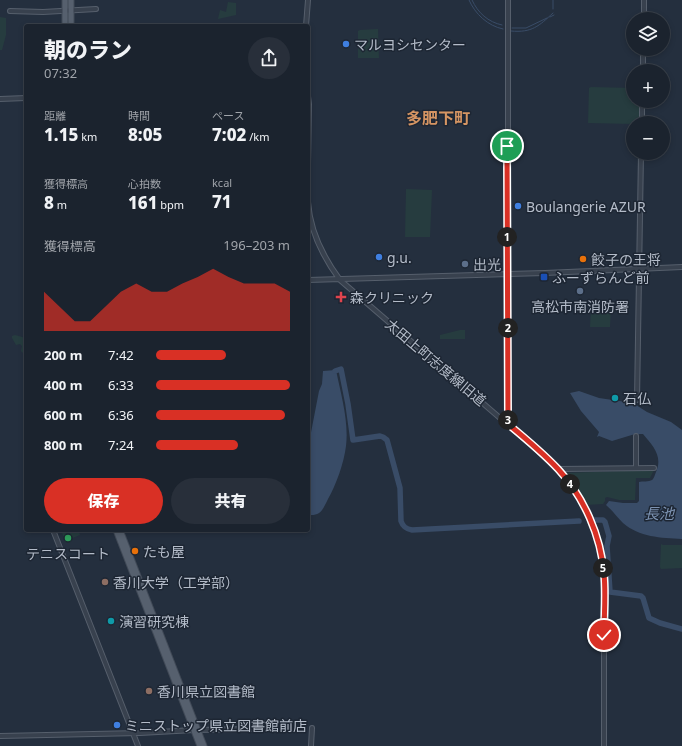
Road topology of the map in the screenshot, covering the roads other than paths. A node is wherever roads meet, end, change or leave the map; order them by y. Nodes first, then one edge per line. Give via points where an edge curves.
1 (65, 0) edge
2 (71, 0) edge
3 (308, 0) edge
4 (508, 0) edge
5 (644, 0) edge
6 (96, 9) dead end
7 (68, 10) junction
8 (10, 11) dead end
9 (644, 12) edge
10 (65, 24) edge
11 (70, 24) edge
12 (306, 24) edge
13 (24, 98) edge
14 (0, 99) edge
15 (641, 160) edge
16 (310, 216) edge
17 (682, 267) edge
18 (639, 269) junction
19 (508, 274) junction
20 (310, 280) edge
21 (340, 280) junction
22 (638, 400) dead end
23 (508, 424) junction
24 (636, 436) dead end
25 (636, 468) junction
26 (654, 468) dead end
27 (559, 470) junction
28 (54, 532) edge
29 (117, 532) edge
30 (121, 532) edge
31 (312, 728) dead end
32 (252, 729) dead end
33 (196, 730) junction
34 (133, 733) junction
35 (0, 736) edge
36 (138, 746) edge
37 (200, 746) edge
38 (204, 746) edge
39 (312, 746) edge
40 (604, 746) edge

1 - 7 main road
2 - 7 main road
3 - 12 street
4 - 19 street
5 - 9 street
6 - 7 street
7 - 8 street
7 - 10 main road
7 - 11 main road
13 - 14 street
15 - 18 street
16 - 21 street, 太田上町志度線旧道 via 317,243
17 - 18 street
18 - 19 street
18 - 22 street
19 - 21 street
19 - 23 street
20 - 21 street
21 - 23 street, 太田上町志度線旧道
23 - 27 street, 太田上町志度線旧道
24 - 25 street
25 - 26 street
25 - 27 street
27 - 40 street, 太田上町志度線旧道 via 584,506 595,530 602,555
28 - 34 street
29 - 33 main road
30 - 33 main road
31 - 39 street
32 - 33 street
33 - 34 street
33 - 37 main road
33 - 38 main road
34 - 35 street
34 - 36 street

